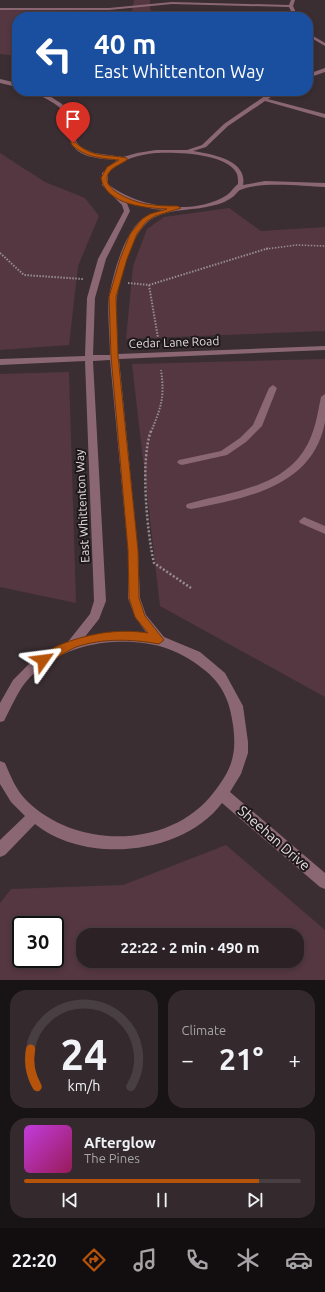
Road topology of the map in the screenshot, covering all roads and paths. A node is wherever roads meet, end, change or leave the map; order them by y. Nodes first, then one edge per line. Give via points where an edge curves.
1 (293, 0) edge
2 (291, 6) junction
3 (0, 9) edge
4 (294, 12) edge
5 (313, 37) edge
6 (325, 45) edge
7 (325, 70) edge
8 (313, 74) edge
9 (0, 81) edge
10 (12, 84) edge
11 (48, 96) edge
12 (268, 96) edge
13 (263, 99) junction
14 (325, 116) edge
15 (204, 146) junction
16 (182, 151) junction
17 (206, 155) junction
18 (96, 156) junction
19 (125, 159) junction
20 (109, 169) junction
21 (241, 176) junction
22 (265, 183) junction
23 (325, 185) edge
24 (238, 188) junction
25 (117, 196) junction
26 (178, 208) junction
27 (325, 246) edge
28 (148, 285) dead end
29 (325, 348) edge
30 (114, 356) junction
31 (89, 357) junction
32 (0, 362) edge
33 (161, 370) dead end
34 (273, 388) dead end
35 (325, 397) edge
36 (182, 462) dead end
37 (191, 506) dead end
38 (304, 521) dead end
39 (325, 530) edge
40 (191, 588) dead end
41 (159, 640) junction
42 (72, 644) junction
43 (0, 717) edge
44 (0, 766) edge
45 (222, 794) junction
46 (34, 816) junction
47 (0, 850) edge
48 (325, 882) edge

1 - 2 street
2 - 3 street via 164,3 109,9
2 - 4 street
5 - 6 street
7 - 8 street
9 - 10 street
11 - 18 street via 70,118 70,136 73,143 81,151
12 - 13 street
13 - 14 street
13 - 15 street via 226,125
15 - 16 street
15 - 17 street
16 - 17 street
16 - 19 street via 153,152
17 - 21 street via 229,164
18 - 19 street
18 - 20 street
19 - 20 street
20 - 25 street via 105,173 104,181
21 - 22 street
21 - 24 street
22 - 23 street
22 - 24 street
24 - 26 street via 220,201
25 - 26 street via 145,206
25 - 31 street, East Whittenton Way via 125,204 127,211 102,259 95,279 91,298
26 - 30 street via 152,215 144,220 134,234 123,259 113,297
27 - 28 path via 297,245 270,248
29 - 30 street, Cedar Lane Road
30 - 31 street, Cedar Lane Road
30 - 41 street via 133,550 134,598 140,617
31 - 32 street, Cedar Lane Road
31 - 42 street, East Whittenton Way via 100,601 95,616
33 - 40 path via 164,389 162,404 148,440 145,464 151,549 154,563
34 - 36 street via 257,426 243,440 224,453
35 - 37 street via 315,440 304,460 273,483 239,496
38 - 39 street
41 - 42 street via 118,635
41 - 45 street via 185,649 206,663 223,680 236,703 242,723 242,744 237,768
42 - 43 street via 33,667 8,697
44 - 46 street via 14,797
45 - 46 street via 194,821 159,837 134,843 106,844 82,840 61,833
45 - 48 street, Sheehan Drive
46 - 47 street

